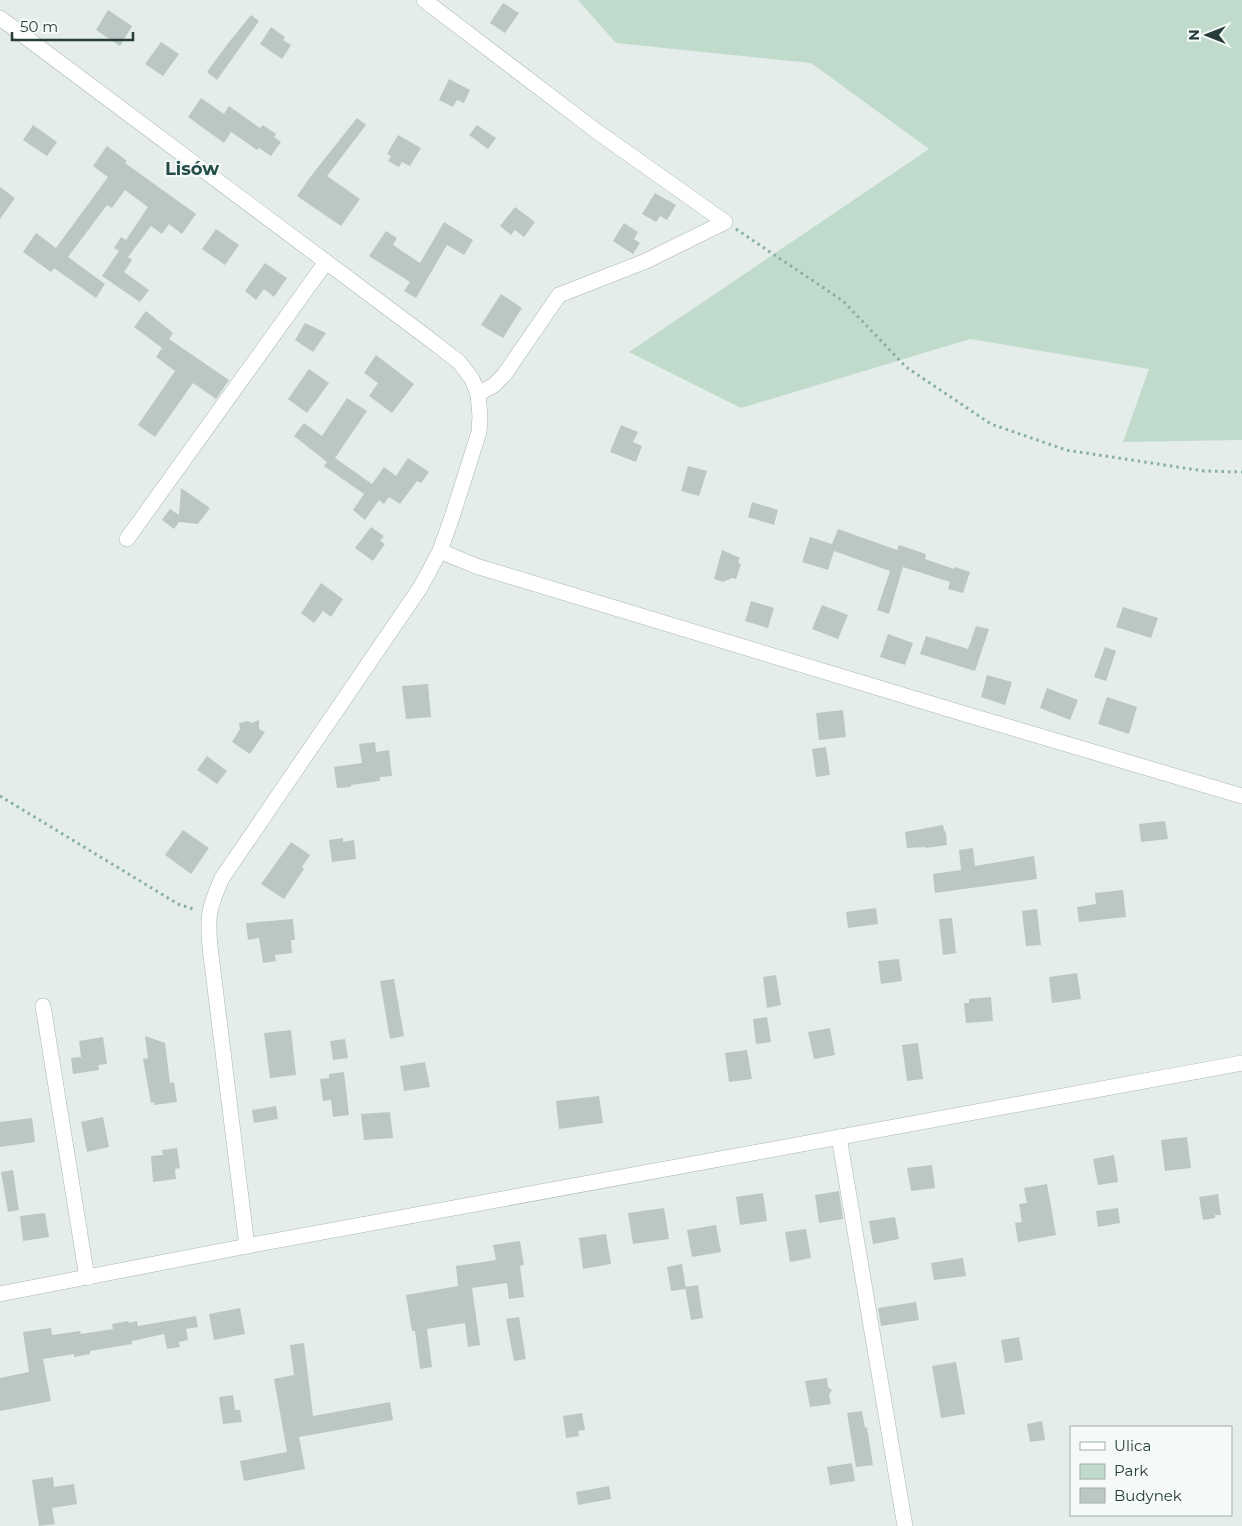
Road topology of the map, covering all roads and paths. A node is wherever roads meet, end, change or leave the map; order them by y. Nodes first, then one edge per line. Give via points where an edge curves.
1 (424, 0) edge
2 (0, 18) edge
3 (725, 222) junction
4 (326, 262) junction
5 (478, 394) junction
6 (1242, 472) edge
7 (127, 539) dead end
8 (440, 551) junction
9 (0, 796) edge
10 (1242, 796) edge
11 (209, 914) junction
12 (43, 1006) dead end
13 (1242, 1064) edge
14 (839, 1137) junction
15 (248, 1246) junction
16 (87, 1278) junction
17 (0, 1294) edge
18 (905, 1526) edge

1 - 3 street via 599,133
2 - 4 street
3 - 5 street via 646,261 559,295 504,375
3 - 6 path via 842,301 906,367 992,424 1066,450 1204,471
4 - 5 street via 459,362
4 - 7 street
5 - 8 street via 478,432
8 - 10 street via 476,566
8 - 11 street via 420,588 222,878
9 - 11 path via 178,904
11 - 15 street via 210,947
12 - 16 street
13 - 14 street
14 - 15 street
14 - 18 street
15 - 16 street
16 - 17 street

